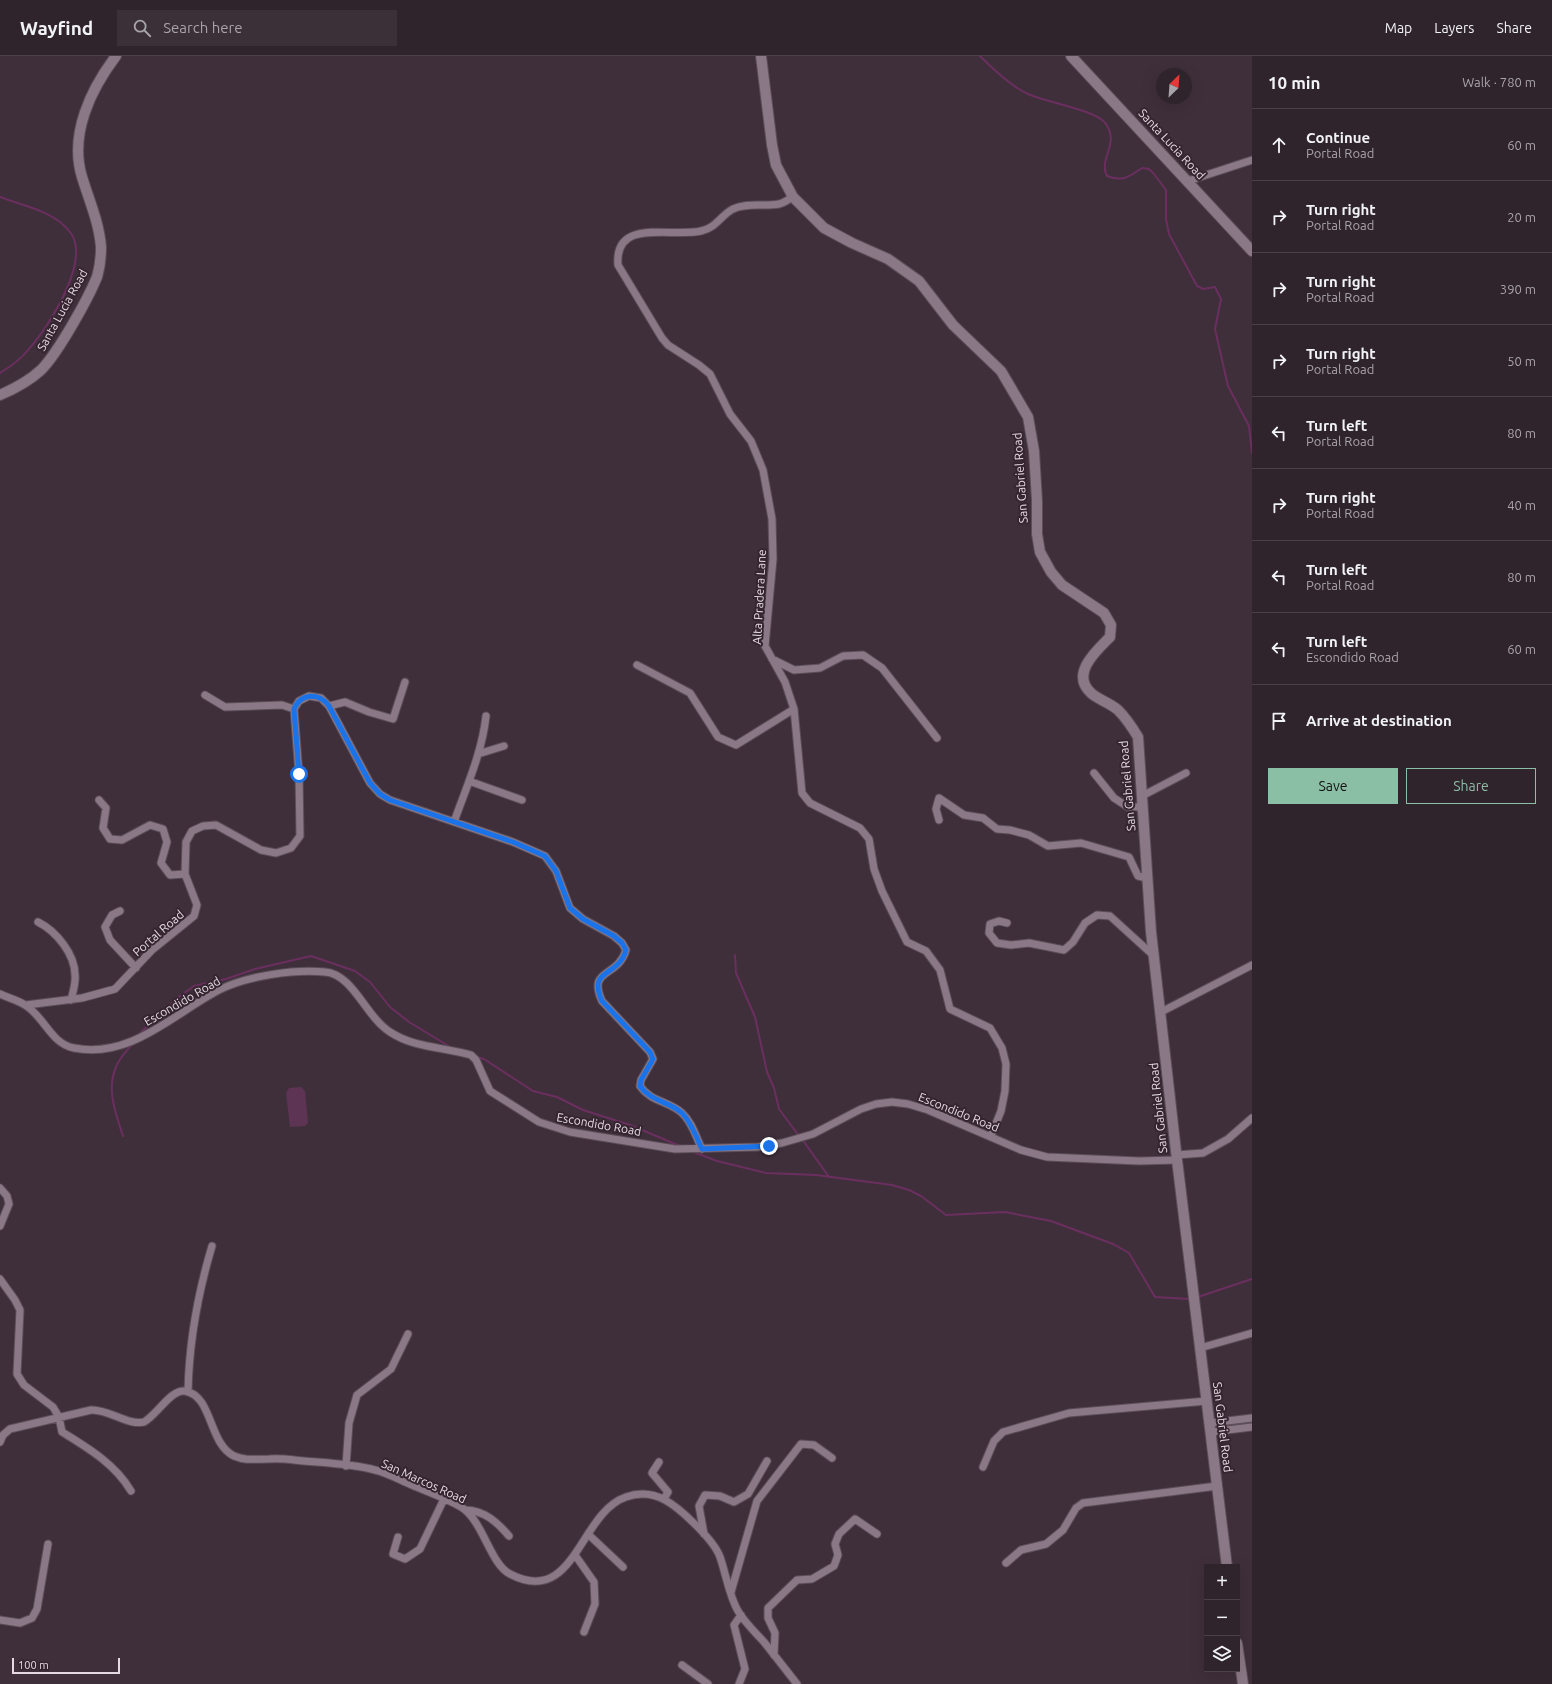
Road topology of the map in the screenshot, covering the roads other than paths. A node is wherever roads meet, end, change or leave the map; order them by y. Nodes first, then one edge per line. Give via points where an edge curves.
1 (116, 56) edge
2 (761, 56) edge
3 (1072, 56) edge
4 (1252, 160) edge
5 (1188, 181) junction
6 (793, 197) junction
7 (1252, 251) edge
8 (0, 395) edge
9 (771, 659) junction
10 (637, 665) dead end
11 (405, 682) dead end
12 (205, 695) dead end
13 (329, 706) junction
14 (294, 709) junction
15 (794, 709) junction
16 (486, 716) dead end
17 (938, 738) dead end
18 (504, 746) dead end
19 (478, 754) junction
20 (1094, 773) dead end
21 (1186, 774) dead end
22 (469, 781) junction
23 (1142, 796) junction
24 (99, 800) dead end
25 (522, 800) dead end
26 (1143, 807) junction
27 (939, 820) dead end
28 (454, 822) junction
29 (185, 874) junction
30 (1147, 878) junction
31 (120, 911) dead end
32 (38, 922) dead end
33 (1007, 923) dead end
34 (1154, 956) junction
35 (1252, 965) edge
36 (136, 968) junction
37 (0, 994) edge
38 (71, 1000) junction
39 (26, 1005) junction
40 (1160, 1012) junction
41 (1252, 1118) edge
42 (991, 1136) junction
43 (702, 1149) junction
44 (1177, 1158) junction
45 (0, 1188) edge
46 (0, 1226) edge
47 (212, 1246) dead end
48 (0, 1279) edge
49 (1252, 1333) edge
50 (408, 1334) dead end
51 (1200, 1348) junction
52 (188, 1392) junction
53 (1207, 1401) junction
54 (59, 1417) junction
55 (1252, 1418) edge
56 (1210, 1427) junction
57 (1252, 1427) edge
58 (0, 1442) edge
59 (832, 1458) dead end
60 (768, 1461) dead end
61 (659, 1462) dead end
62 (346, 1466) junction
63 (983, 1467) dead end
64 (1217, 1486) junction
65 (131, 1491) dead end
66 (444, 1499) junction
67 (664, 1499) junction
68 (466, 1510) junction
69 (588, 1534) junction
70 (704, 1534) junction
71 (877, 1534) dead end
72 (509, 1536) dead end
73 (398, 1537) dead end
74 (48, 1544) dead end
75 (575, 1555) junction
76 (1006, 1563) dead end
77 (1228, 1564) edge
78 (623, 1567) dead end
79 (731, 1592) junction
80 (741, 1615) junction
81 (0, 1620) edge
82 (584, 1632) dead end
83 (774, 1655) junction
84 (1240, 1664) edge
85 (682, 1665) dead end
86 (708, 1684) edge
87 (739, 1684) edge
88 (797, 1684) edge
89 (1243, 1684) edge

1 - 8 street, Santa Lucia Road via 97,85 87,107 80,133 78,160 96,219 100,246 101,260 97,275 49,361 31,377
2 - 6 street, San Gabriel Road via 776,165
3 - 5 street, Santa Lucia Road
4 - 5 street
5 - 7 street, Santa Lucia Road
6 - 9 street, Alta Pradera Lane via 779,204 733,209 711,228 699,232 632,235 623,242 617,253 618,265 662,338 710,374 730,414 751,441 759,457 772,519 773,559 765,646
6 - 23 street, San Gabriel Road via 824,228 888,259 919,282 953,325 1001,371 1016,395 1028,417 1034,450 1040,552 1062,585 1104,613 1111,625 1110,637 1084,668 1083,682 1091,693 1117,709 1138,737
9 - 15 street, Alta Pradera Lane via 785,682
9 - 17 street via 794,670 820,668 843,656 863,655 882,668
10 - 15 street via 690,693 718,737 736,745
11 - 13 street via 393,720 345,702
12 - 14 street via 225,707 282,705
13 - 14 street via 321,698 309,696 299,701
13 - 28 street via 370,783 380,794
14 - 29 street, Portal Road via 300,836 291,848 276,853 261,850 216,825 203,826 192,831 186,842
15 - 42 street, Alta Pradera Lane via 802,793 810,803 860,828 869,839 874,869 882,891 907,942 926,951 940,970 950,1009 990,1028 1002,1048 1006,1064 1005,1091 1001,1111
16 - 19 street
18 - 19 street
19 - 22 street
20 - 26 street via 1114,798 1128,807
21 - 23 street
22 - 25 street
22 - 28 street
23 - 26 street, San Gabriel Road
24 - 29 street via 106,808 103,828 110,839 122,840 150,825 163,829 167,842 161,863 170,875
26 - 30 street, San Gabriel Road
27 - 30 street via 936,809 938,798 964,815 983,818 997,829 1029,835 1048,846 1081,843 1129,857 1138,876
28 - 43 street via 545,856 556,871 570,908 622,943 626,950 623,959 597,982 597,990 602,1001 650,1052 653,1059 640,1086 644,1093 682,1113 690,1123
29 - 36 street, Portal Road via 197,904 194,916 152,950
30 - 34 street, San Gabriel Road
31 - 36 street via 112,915 105,927 110,940
32 - 38 street via 46,926 70,953 75,975
33 - 34 street via 999,921 990,924 989,932 997,943 1030,943 1064,950 1085,924 1097,915 1110,916
34 - 40 street, San Gabriel Road
35 - 40 street
36 - 38 street, Portal Road via 115,989
37 - 39 street, Escondido Road
38 - 39 street, Portal Road
39 - 43 street, Escondido Road via 63,1044 74,1048 93,1049 125,1045 219,990 244,980 290,973 330,972 344,980 376,1020 390,1032 424,1045 474,1057 490,1091 539,1122 570,1132 675,1149
40 - 44 street, San Gabriel Road
41 - 44 street, Escondido Road via 1228,1139 1203,1153
42 - 43 street, Escondido Road via 928,1110 892,1102 861,1109 813,1134 782,1144
42 - 44 street, Escondido Road via 1020,1150 1057,1158
44 - 51 street, San Gabriel Road
45 - 46 street via 7,1196 9,1204
47 - 52 street via 203,1275 193,1337
48 - 54 street via 20,1310 18,1374 24,1384 53,1407
49 - 51 street
50 - 62 street via 391,1369 357,1395 349,1423
51 - 53 street, San Gabriel Road
52 - 54 street via 182,1390 174,1394 148,1420 140,1423 97,1410
52 - 62 street, San Marcos Road via 200,1399 221,1444 235,1456 248,1460 286,1459
53 - 56 street, San Gabriel Road
53 - 63 street via 1069,1413 1003,1432 994,1441
54 - 58 street via 10,1429
54 - 65 street via 62,1432 89,1448 122,1476
55 - 56 street
56 - 57 street
56 - 64 street, San Gabriel Road
59 - 79 street via 814,1445 801,1444 776,1474 757,1501
60 - 70 street via 748,1494 734,1502 720,1496 706,1496 699,1506
61 - 67 street via 652,1473 668,1492
62 - 66 street, San Marcos Road via 375,1470
64 - 76 street via 1083,1503 1076,1508 1064,1530 1046,1544 1022,1550
64 - 77 street, San Gabriel Road
66 - 68 street, San Marcos Road
66 - 73 street via 420,1549 405,1559 393,1554
67 - 69 street, San Marcos Road via 648,1494 636,1494 620,1499 607,1509
67 - 70 street, San Marcos Road
68 - 72 street via 478,1511 497,1523
68 - 75 street, San Marcos Road via 501,1567 515,1577 530,1581 549,1580 569,1564
69 - 75 street, San Marcos Road
69 - 78 street
70 - 79 street, San Marcos Road via 717,1550
71 - 83 street via 855,1520 839,1534 835,1544 838,1555 834,1566 812,1579 797,1580 768,1608 768,1618 775,1633
74 - 81 street via 37,1609 32,1618 20,1623
75 - 82 street via 594,1582 595,1604
79 - 80 street, San Marcos Road
80 - 83 street, San Marcos Road
80 - 87 street via 734,1625 745,1669
83 - 88 street, San Marcos Road
84 - 89 street
85 - 86 street

